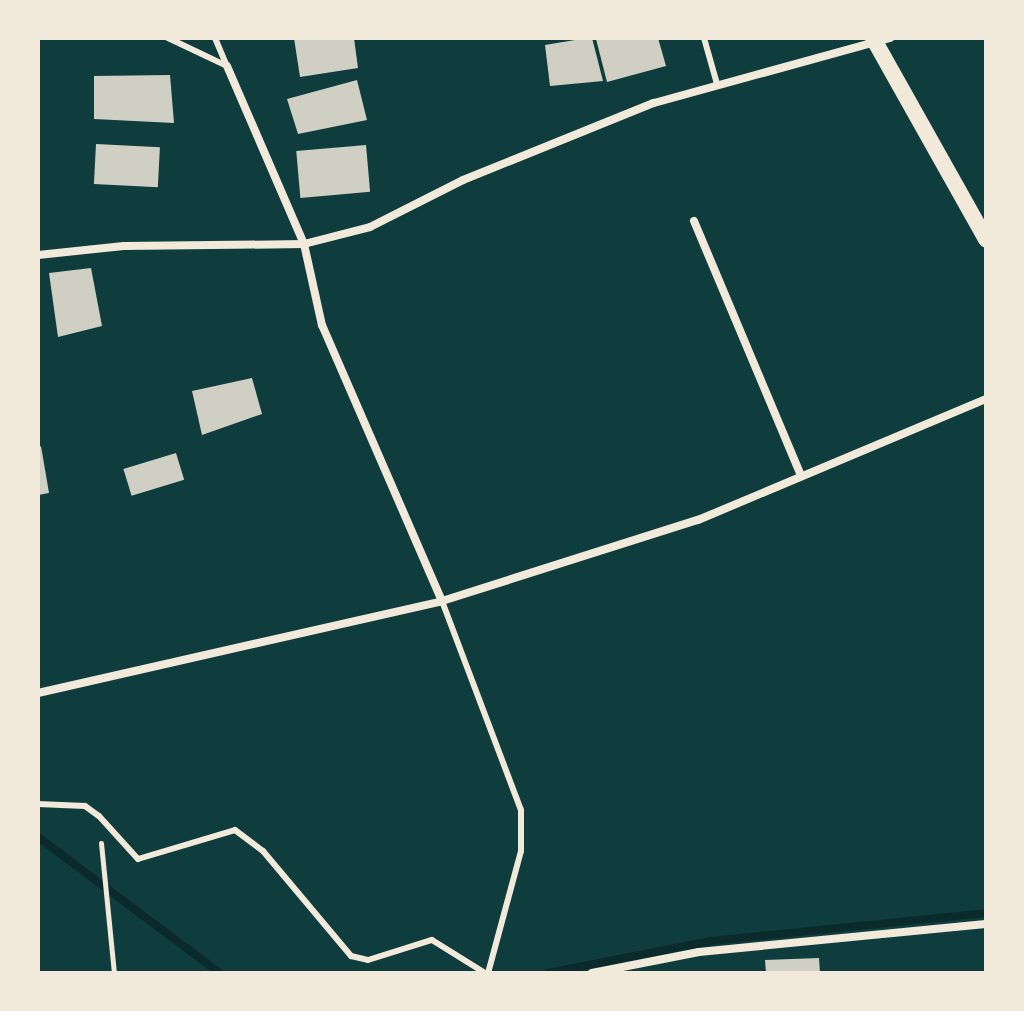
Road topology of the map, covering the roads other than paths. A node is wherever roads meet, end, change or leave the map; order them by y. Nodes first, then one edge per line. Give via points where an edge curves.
1 (168, 38) edge
2 (215, 38) edge
3 (704, 38) edge
4 (879, 39) edge
5 (227, 66) junction
6 (717, 84) junction
7 (694, 221) dead end
8 (986, 239) edge
9 (304, 244) junction
10 (38, 255) edge
11 (986, 399) edge
12 (801, 476) junction
13 (442, 601) junction
14 (38, 693) edge
15 (38, 804) edge
16 (986, 924) edge
17 (487, 973) edge
18 (594, 973) edge

1 - 5 lane
2 - 5 lane
3 - 6 lane
4 - 6 street
4 - 8 main road
5 - 9 street
6 - 9 street via 654,103 463,180 370,227
7 - 12 street
9 - 10 street via 124,246
9 - 13 street via 322,325
11 - 12 street
12 - 13 street via 698,520
13 - 14 street
13 - 17 lane via 521,810 521,851
15 - 17 lane via 85,806 138,859 235,830 263,851 351,956 368,960 432,940
16 - 18 street via 699,952

